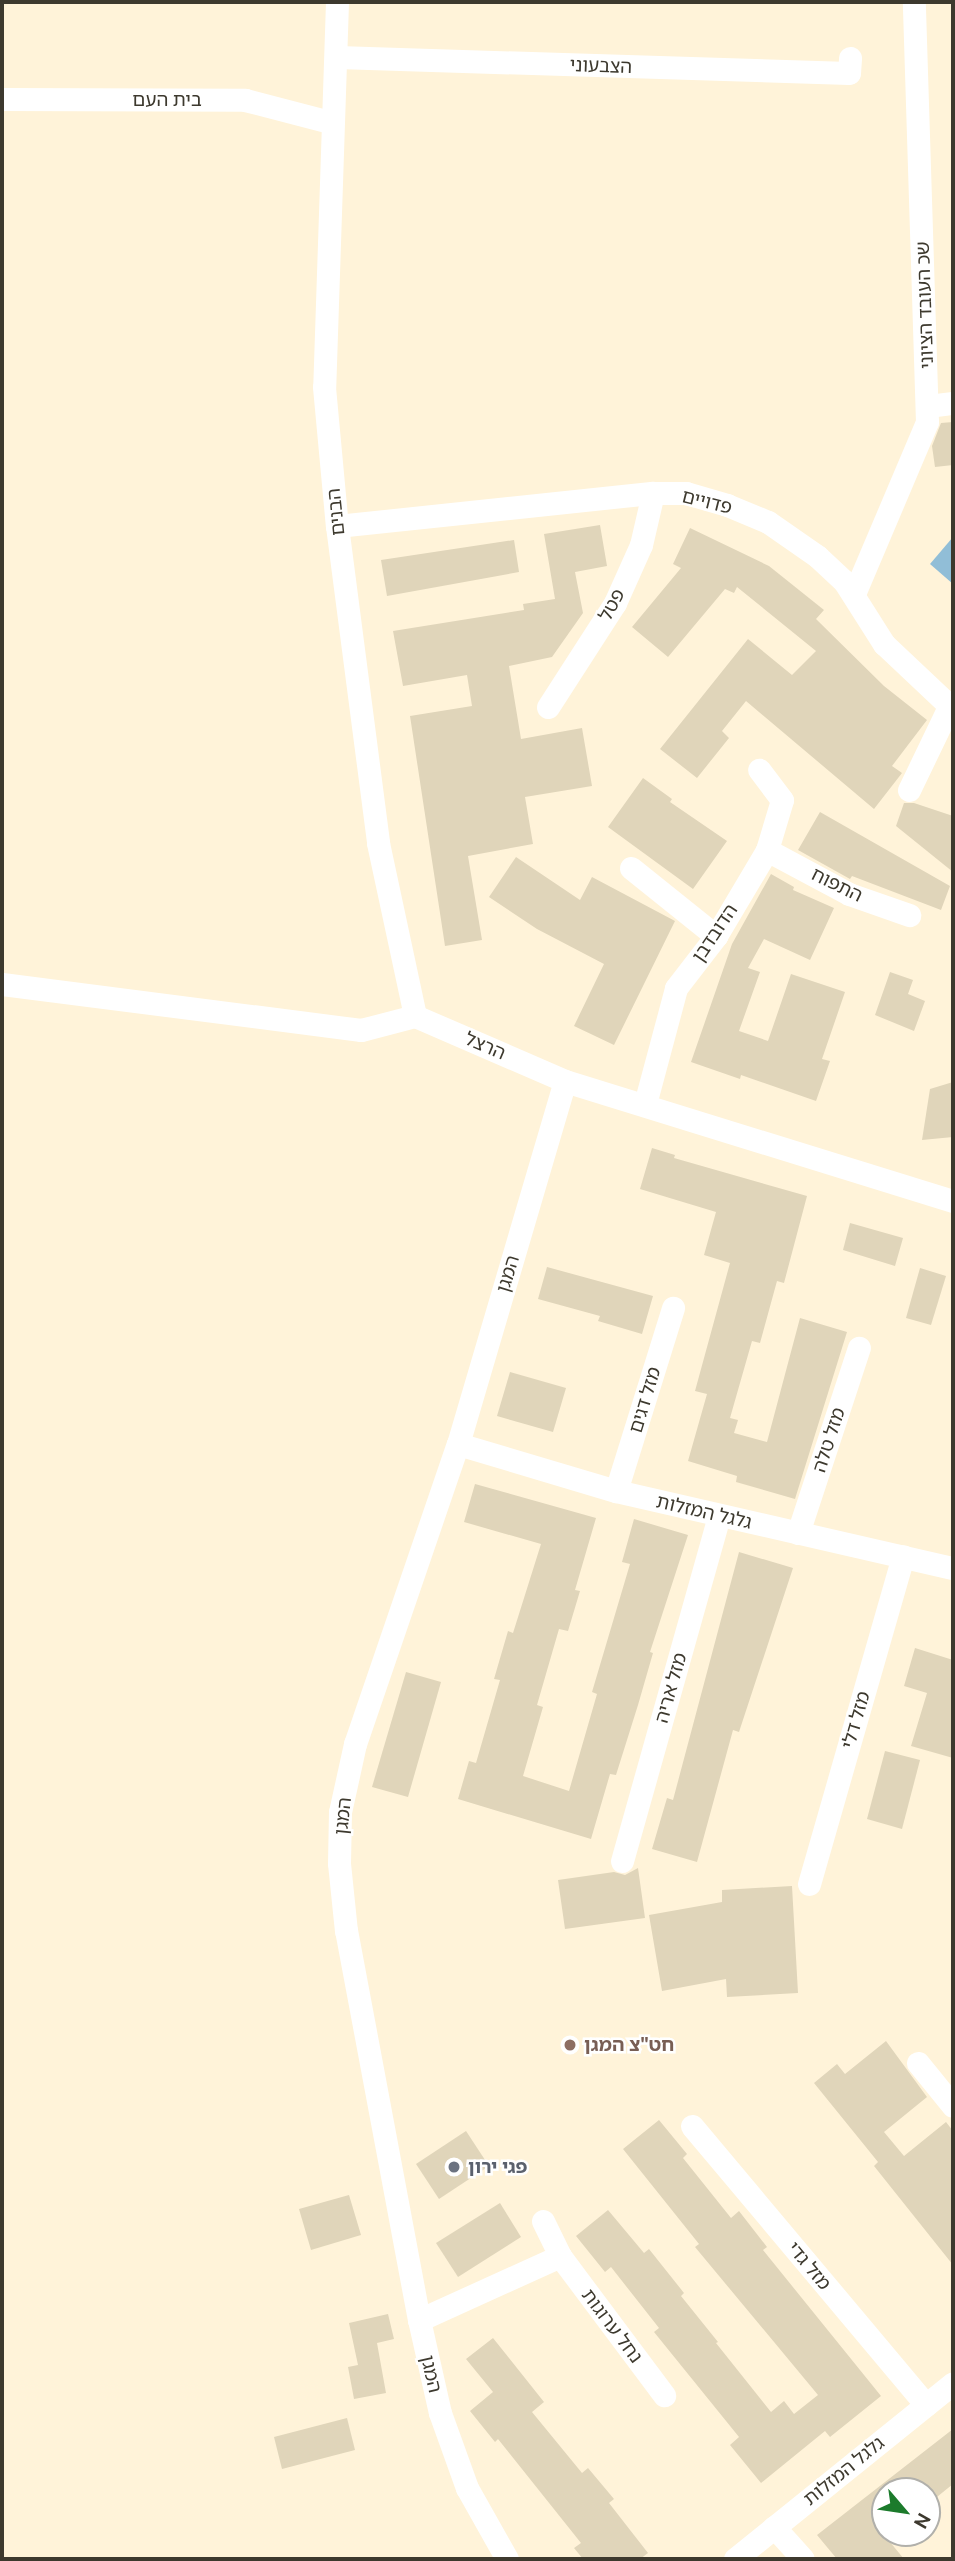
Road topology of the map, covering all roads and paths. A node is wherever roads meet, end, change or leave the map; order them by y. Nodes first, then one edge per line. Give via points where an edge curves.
1 (337, 2) edge
2 (914, 2) edge
3 (337, 57) junction
4 (850, 58) dead end
5 (2, 99) edge
6 (331, 122) junction
7 (953, 403) edge
8 (928, 406) junction
9 (653, 493) junction
10 (337, 526) junction
11 (854, 594) junction
12 (548, 707) dead end
13 (951, 708) edge
14 (759, 770) dead end
15 (909, 790) dead end
16 (767, 850) junction
17 (631, 867) dead end
18 (909, 915) dead end
19 (716, 936) junction
20 (2, 984) edge
21 (415, 1016) junction
22 (565, 1081) junction
23 (645, 1104) junction
24 (953, 1201) edge
25 (673, 1308) dead end
26 (859, 1348) dead end
27 (458, 1444) junction
28 (616, 1492) junction
29 (719, 1516) junction
30 (798, 1532) junction
31 (903, 1556) junction
32 (953, 1567) edge
33 (622, 1861) dead end
34 (809, 1884) dead end
35 (918, 2063) dead end
36 (953, 2106) edge
37 (692, 2126) dead end
38 (543, 2221) dead end
39 (560, 2256) junction
40 (419, 2320) junction
41 (953, 2383) edge
42 (664, 2395) dead end
43 (926, 2405) junction
44 (774, 2527) junction
45 (497, 2556) edge
46 (734, 2559) edge
47 (803, 2559) edge

1 - 3 street, הבנים
2 - 8 street, שכ העובד הציוני
3 - 4 street, הצבעוני via 849,74
3 - 6 street, הבנים
5 - 6 street, בית העם via 245,100
6 - 10 street, הבנים via 324,387
7 - 8 street
8 - 11 street, שכ העובד הציוני via 927,422
9 - 10 street, פדויים
9 - 11 street, פדויים via 685,493 768,522 817,556
9 - 12 street, פטל via 641,545 615,603
10 - 21 street, הבנים via 378,844
11 - 13 street, פדויים via 884,643
13 - 15 street
14 - 16 street, הדובדבן via 782,800
16 - 18 street, התפוח via 849,894
16 - 19 street, הדובדבן
17 - 19 street
19 - 23 street, הדובדבן via 676,988
20 - 21 street via 361,1030
21 - 22 street, הרצל
22 - 23 street, הרצל
22 - 27 street, המגן
23 - 24 street, הרצל
25 - 28 street, מזל דגים
26 - 30 street, מזל טלה
27 - 28 street, גלגל המזלות
27 - 40 street, המגן via 355,1744 340,1812 346,1931
28 - 29 street, גלגל המזלות
29 - 30 street, גלגל המזלות
29 - 33 street, מזל אריה
30 - 31 street, גלגל המזלות
31 - 32 street, גלגל המזלות
31 - 34 street, מזל דלי
35 - 36 street
37 - 43 street, מזל גדי
38 - 39 street, נחל ערוגות
39 - 40 street
39 - 42 street, נחל ערוגות
40 - 45 street, המגן via 440,2413
41 - 43 street, גלגל המזלות
43 - 44 street, גלגל המזלות
44 - 46 street, גלגל המזלות
44 - 47 street

